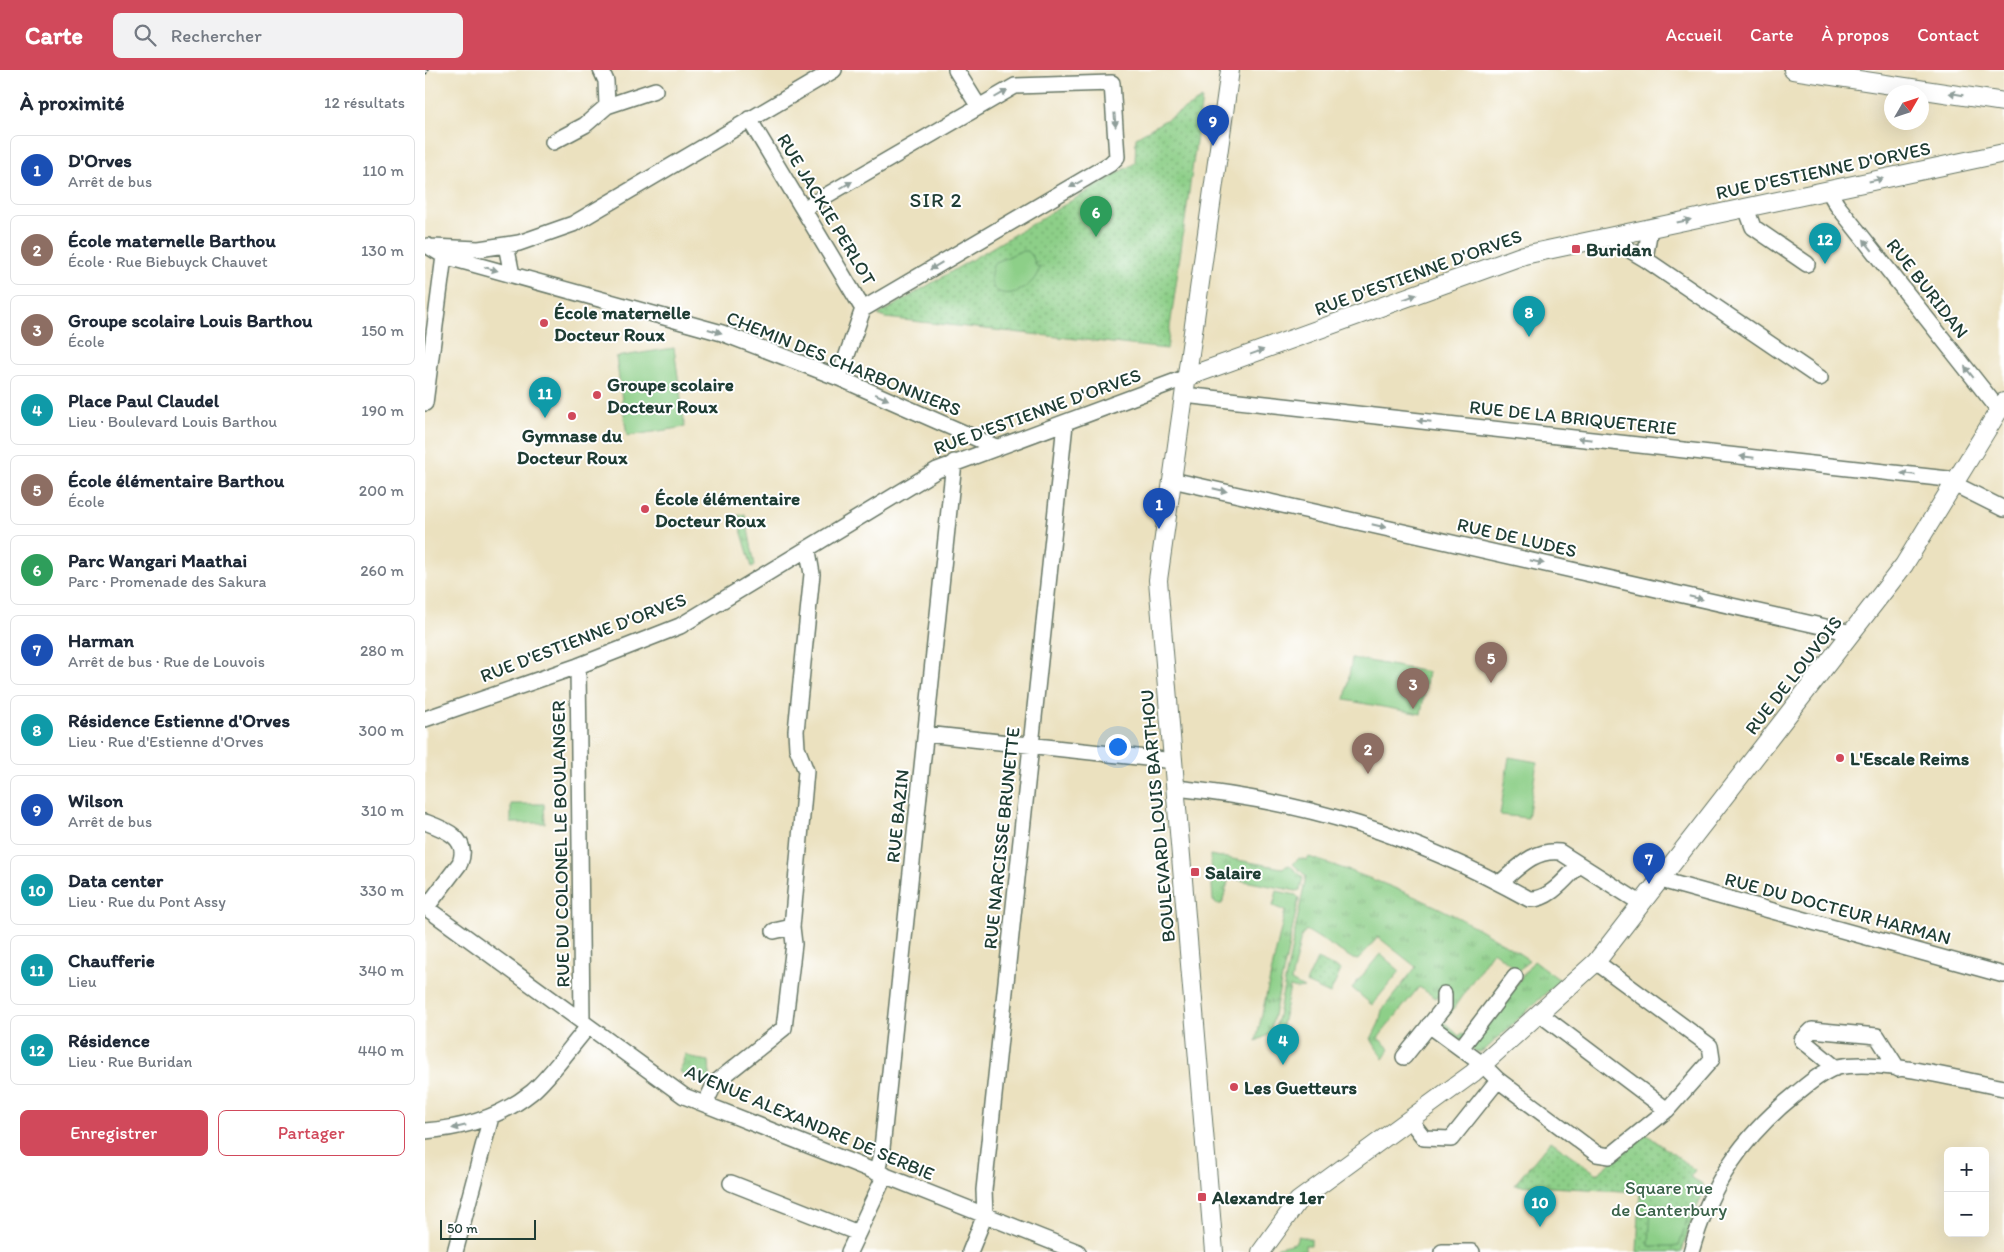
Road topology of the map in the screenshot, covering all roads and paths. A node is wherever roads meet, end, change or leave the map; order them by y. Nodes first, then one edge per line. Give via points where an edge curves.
1 (601, 70) edge
2 (834, 70) edge
3 (956, 70) edge
4 (1231, 70) edge
5 (1793, 70) edge
6 (655, 90) dead end
7 (2004, 102) edge
8 (607, 106) junction
9 (979, 107) junction
10 (749, 119) junction
11 (553, 142) dead end
12 (2004, 153) edge
13 (1828, 190) junction
14 (1746, 208) junction
15 (803, 209) junction
16 (1650, 228) junction
17 (1608, 236) junction
18 (506, 245) junction
19 (426, 246) edge
20 (444, 256) junction
21 (1645, 259) junction
22 (1807, 264) dead end
23 (512, 275) junction
24 (863, 309) junction
25 (1187, 377) junction
26 (839, 378) junction
27 (1820, 378) dead end
28 (1184, 395) junction
29 (425, 403) edge
30 (2002, 407) edge
31 (1065, 424) junction
32 (996, 447) junction
33 (954, 462) junction
34 (1172, 480) junction
35 (1955, 483) junction
36 (2004, 509) edge
37 (808, 551) junction
38 (1852, 633) junction
39 (578, 666) junction
40 (425, 719) edge
41 (926, 734) junction
42 (1031, 744) junction
43 (1174, 760) junction
44 (1176, 788) junction
45 (425, 822) edge
46 (1579, 865) junction
47 (1661, 880) junction
48 (1500, 883) junction
49 (1642, 904) junction
50 (426, 907) edge
51 (792, 927) junction
52 (774, 931) dead end
53 (1596, 962) junction
54 (2004, 975) edge
55 (1515, 977) dead end
56 (1444, 994) dead end
57 (1539, 1014) junction
58 (585, 1024) junction
59 (1429, 1025) junction
60 (1461, 1048) junction
61 (1404, 1057) dead end
62 (1482, 1064) junction
63 (1836, 1068) junction
64 (1898, 1069) junction
65 (1498, 1080) junction
66 (2004, 1088) edge
67 (705, 1104) junction
68 (1667, 1110) junction
69 (491, 1117) junction
70 (1410, 1120) junction
71 (425, 1131) edge
72 (881, 1174) junction
73 (731, 1182) dead end
74 (985, 1215) junction
75 (858, 1233) junction
76 (1261, 1250) edge
77 (455, 1252) edge
78 (849, 1252) edge
79 (970, 1252) edge
80 (1077, 1252) edge
81 (1215, 1252) edge
82 (1442, 1252) edge
83 (1473, 1252) edge
84 (1691, 1252) edge

1 - 8 street via 606,81
2 - 10 street
3 - 9 street
4 - 25 street, BOULEVARD LOUIS BARTHOU
7 -> 5 street
6 - 8 street
8 - 11 street via 585,125
15 -> 9 street
9 -> 24 street via 1015,86 1112,82 1117,157
10 - 15 street, RUE JACKIE PERLOT
10 - 18 street via 573,224 533,240
13 -> 12 street, RUE D'ESTIENNE D'ORVES
13 - 14 street, RUE D'ESTIENNE D'ORVES
30 -> 13 street, RUE BURIDAN
16 -> 14 street, RUE D'ESTIENNE D'ORVES
14 - 22 street via 1753,227
15 - 24 street, RUE JACKIE PERLOT
16 - 17 street, RUE D'ESTIENNE D'ORVES
16 - 21 street
17 - 21 street
25 -> 17 street, RUE D'ESTIENNE D'ORVES via 1525,255
18 - 19 street via 479,248
18 - 23 street
19 - 20 street, CHEMIN DES CHARBONNIERS
20 -> 23 street, CHEMIN DES CHARBONNIERS
20 - 29 street
21 - 27 street
23 -> 26 street, CHEMIN DES CHARBONNIERS via 722,333
24 - 26 street, RUE JACKIE PERLOT
25 - 28 street, BOULEVARD LOUIS BARTHOU
25 - 31 street, RUE D'ESTIENNE D'ORVES
26 -> 32 street, CHEMIN DES CHARBONNIERS
28 - 34 street, BOULEVARD LOUIS BARTHOU
35 -> 28 street, RUE DE LA BRIQUETERIE
30 - 35 street, RUE DE LOUVOIS
31 - 32 street, RUE D'ESTIENNE D'ORVES
31 - 42 street, RUE NARCISSE BRUNETTE
32 - 33 street, RUE D'ESTIENNE D'ORVES
33 - 37 street, RUE D'ESTIENNE D'ORVES
33 - 41 street, RUE BAZIN
34 -> 38 street, RUE DE LUDES
34 - 43 street, BOULEVARD LOUIS BARTHOU via 1158,580
35 - 36 street, RUE DE LA BRIQUETERIE
35 - 38 street, RUE DE LOUVOIS via 1904,565
37 - 39 street, RUE D'ESTIENNE D'ORVES via 680,626
37 - 51 street via 812,574 796,731 797,748 806,771
38 - 47 street, RUE DE LOUVOIS
39 - 40 street, RUE D'ESTIENNE D'ORVES
39 - 58 street, RUE DU COLONEL LE BOULANGER
41 - 42 street
41 - 72 street, RUE BAZIN
42 - 43 street
42 - 74 street, RUE NARCISSE BRUNETTE via 984,1190
43 - 44 street, BOULEVARD LOUIS BARTHOU
44 - 48 street via 1241,794 1323,812 1416,844
44 - 81 street, BOULEVARD LOUIS BARTHOU
45 - 50 street via 455,836 463,856
46 - 48 street via 1560,852 1548,851 1534,855
46 - 48 street via 1549,894 1537,900
46 - 49 street
47 - 49 street, RUE DE LOUVOIS
47 - 54 street, RUE DU DOCTEUR HARMAN
49 - 53 street, RUE DE LOUVOIS
50 - 58 street, AVENUE ALEXANDRE DE SERBIE
51 - 52 street
51 - 67 street via 794,944 785,1028 715,1083
53 - 57 street, RUE DE LOUVOIS
53 - 68 street via 1711,1046 1712,1059
55 - 60 street
56 - 59 street via 1443,1007
57 - 62 street, RUE DE LOUVOIS
57 - 68 street
58 - 67 street, AVENUE ALEXANDRE DE SERBIE via 684,1096
58 - 69 street via 532,1092
59 - 60 street
59 - 61 street
60 - 62 street
62 - 65 street
62 - 70 street, RUE DE LOUVOIS
63 - 64 street via 1863,1065
63 - 64 street via 1802,1040 1812,1030 1877,1036
63 - 84 street via 1809,1083 1747,1139 1720,1180 1698,1226
64 - 66 street
65 - 68 street via 1597,1154 1610,1156
65 - 70 street via 1451,1139 1424,1138
67 - 72 street, AVENUE ALEXANDRE DE SERBIE
69 -> 71 street via 458,1128
69 - 77 street
70 - 76 street, RUE DE LOUVOIS via 1298,1201
72 - 74 street, AVENUE ALEXANDRE DE SERBIE
72 - 75 street, RUE BAZIN
73 - 75 street
74 - 79 street, RUE NARCISSE BRUNETTE
74 - 80 street, AVENUE ALEXANDRE DE SERBIE
75 - 78 street, RUE BAZIN
82 - 83 street

